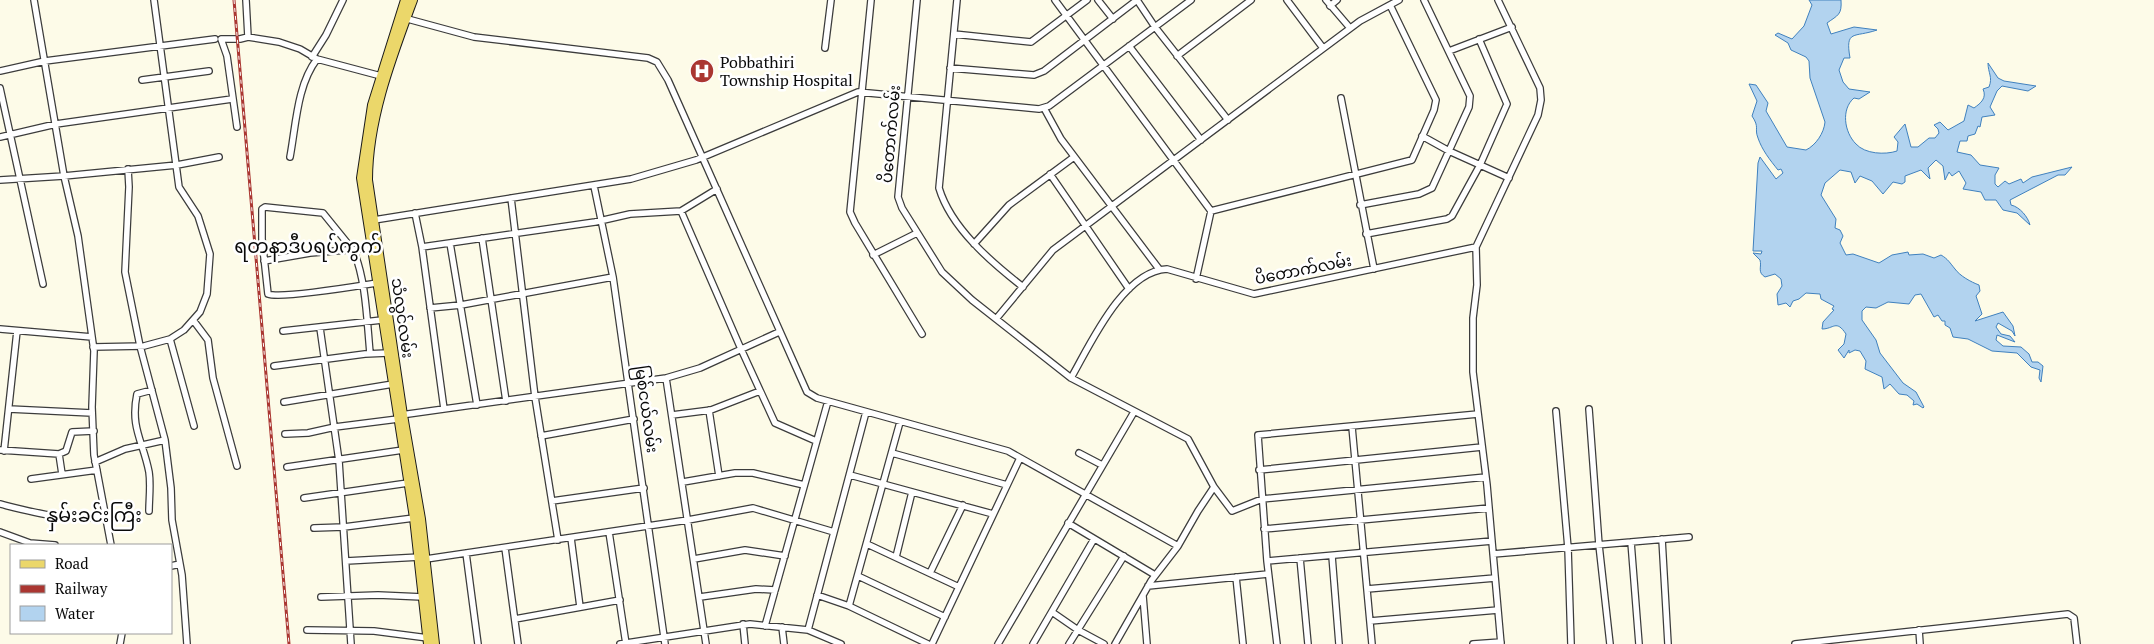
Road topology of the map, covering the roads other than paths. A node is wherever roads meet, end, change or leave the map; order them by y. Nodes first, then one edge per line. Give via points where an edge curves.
1 (34, 0) edge
2 (154, 0) edge
3 (246, 0) edge
4 (343, 0) edge
5 (405, 0) edge
6 (412, 0) edge
7 (831, 0) edge
8 (871, 0) edge
9 (917, 0) edge
10 (957, 0) edge
11 (1055, 0) edge
12 (1087, 0) edge
13 (1098, 0) edge
14 (1137, 0) edge
15 (1191, 0) edge
16 (1251, 0) edge
17 (1287, 0) edge
18 (1326, 0) edge
19 (1338, 0) edge
20 (1399, 0) edge
21 (1424, 0) edge
22 (1498, 0) edge
23 (1390, 5) junction
24 (1330, 6) junction
25 (1066, 15) junction
26 (403, 18) junction
27 (1113, 19) junction
28 (1155, 27) junction
29 (1512, 27) junction
30 (1350, 28) junction
31 (954, 34) junction
32 (248, 37) junction
33 (215, 39) dead end
34 (1478, 39) junction
35 (1085, 41) junction
36 (161, 46) junction
37 (1129, 46) junction
38 (825, 48) dead end
39 (1323, 48) junction
40 (1449, 51) junction
41 (1177, 56) junction
42 (315, 58) junction
43 (45, 61) junction
44 (1103, 65) junction
45 (950, 68) junction
46 (0, 71) edge
47 (209, 71) dead end
48 (381, 76) junction
49 (165, 77) junction
50 (142, 80) dead end
51 (0, 88) edge
52 (862, 92) junction
53 (907, 96) junction
54 (1341, 98) dead end
55 (232, 99) junction
56 (947, 100) junction
57 (169, 108) junction
58 (1044, 108) junction
59 (1228, 120) junction
60 (56, 124) junction
61 (237, 127) dead end
62 (370, 132) junction
63 (10, 135) junction
64 (1422, 136) junction
65 (0, 137) edge
66 (1201, 140) junction
67 (1449, 151) junction
68 (1074, 156) junction
69 (219, 157) dead end
70 (290, 157) dead end
71 (702, 157) junction
72 (1173, 162) junction
73 (177, 165) junction
74 (1480, 165) junction
75 (128, 169) junction
76 (1050, 174) junction
77 (1354, 174) junction
78 (64, 176) junction
79 (21, 177) junction
80 (1509, 178) junction
81 (0, 180) edge
82 (594, 186) junction
83 (716, 189) junction
84 (511, 198) junction
85 (1360, 205) junction
86 (1112, 207) junction
87 (681, 211) junction
88 (1211, 211) junction
89 (415, 213) junction
90 (600, 219) junction
91 (374, 220) junction
92 (1086, 226) junction
93 (515, 233) junction
94 (917, 233) junction
95 (1366, 234) junction
96 (482, 238) junction
97 (450, 243) junction
98 (974, 244) junction
99 (422, 246) junction
100 (1476, 247) junction
101 (372, 248) junction
102 (353, 250) junction
103 (874, 255) junction
104 (264, 260) junction
105 (1159, 269) junction
106 (1374, 269) junction
107 (613, 277) junction
108 (1196, 279) junction
109 (377, 283) junction
110 (43, 284) dead end
111 (362, 285) junction
112 (1022, 287) junction
113 (1129, 289) junction
114 (523, 294) junction
115 (492, 299) junction
116 (461, 305) junction
117 (430, 308) junction
118 (996, 319) junction
119 (193, 320) junction
120 (382, 320) junction
121 (366, 322) junction
122 (320, 328) junction
123 (0, 329) edge
124 (17, 331) junction
125 (283, 331) dead end
126 (779, 332) junction
127 (922, 334) dead end
128 (92, 337) junction
129 (170, 339) junction
130 (93, 346) junction
131 (140, 346) junction
132 (741, 349) junction
133 (388, 353) junction
134 (370, 354) junction
135 (326, 360) junction
136 (274, 366) dead end
137 (666, 378) junction
138 (1071, 378) junction
139 (629, 383) junction
140 (393, 384) junction
141 (152, 390) junction
142 (760, 391) junction
143 (330, 393) junction
144 (535, 397) junction
145 (506, 401) junction
146 (828, 401) junction
147 (284, 402) dead end
148 (477, 405) junction
149 (9, 408) junction
150 (444, 409) junction
151 (709, 410) junction
152 (1589, 410) dead end
153 (1556, 411) dead end
154 (866, 412) junction
155 (1134, 412) junction
156 (92, 413) junction
157 (1478, 414) junction
158 (672, 415) junction
159 (399, 416) junction
160 (634, 419) junction
161 (900, 422) junction
162 (194, 426) dead end
163 (335, 427) junction
164 (1352, 427) junction
165 (94, 431) junction
166 (285, 434) dead end
167 (541, 436) junction
168 (165, 440) junction
169 (816, 441) junction
170 (143, 445) junction
171 (1482, 447) junction
172 (403, 450) junction
173 (2, 451) edge
174 (892, 453) junction
175 (1079, 453) dead end
176 (59, 454) junction
177 (1020, 458) junction
178 (339, 460) junction
179 (1355, 460) junction
180 (95, 462) junction
181 (237, 466) dead end
182 (1102, 466) junction
183 (287, 467) dead end
184 (97, 470) junction
185 (1259, 470) junction
186 (62, 474) junction
187 (850, 475) junction
188 (719, 476) junction
189 (1486, 477) junction
190 (30, 479) dead end
191 (683, 482) junction
192 (408, 483) junction
193 (883, 484) junction
194 (804, 485) junction
195 (1007, 485) junction
196 (1214, 487) junction
197 (644, 488) junction
198 (1358, 490) junction
199 (912, 492) junction
200 (1085, 493) junction
201 (341, 495) junction
202 (304, 498) dead end
203 (1262, 499) junction
204 (552, 501) junction
205 (0, 504) edge
206 (963, 505) junction
207 (1489, 508) junction
208 (149, 511) dead end
209 (993, 514) junction
210 (105, 516) junction
211 (414, 518) junction
212 (688, 520) junction
213 (794, 520) junction
214 (1360, 520) junction
215 (1068, 523) junction
216 (650, 526) junction
217 (344, 527) junction
218 (314, 528) dead end
219 (1264, 529) junction
220 (0, 532) edge
221 (609, 532) junction
222 (834, 532) junction
223 (1689, 537) dead end
224 (571, 538) junction
225 (1094, 539) junction
226 (1662, 539) junction
227 (558, 540) junction
228 (1492, 541) junction
229 (1631, 542) junction
230 (47, 544) edge
231 (111, 544) edge
232 (867, 544) junction
233 (1599, 545) junction
234 (1178, 546) junction
235 (505, 548) junction
236 (1568, 548) junction
237 (466, 553) junction
238 (1364, 553) junction
239 (1493, 554) junction
240 (785, 556) junction
241 (1124, 556) junction
242 (1332, 556) junction
243 (896, 557) junction
244 (423, 558) junction
245 (694, 558) junction
246 (1300, 558) junction
247 (346, 561) junction
248 (1267, 561) junction
249 (180, 564) junction
250 (172, 566) edge
251 (930, 573) junction
252 (1268, 574) junction
253 (1156, 575) junction
254 (858, 576) junction
255 (1236, 577) junction
256 (1495, 578) junction
257 (1148, 586) junction
258 (959, 587) junction
259 (1367, 589) junction
260 (775, 590) junction
261 (817, 594) junction
262 (700, 596) junction
263 (1142, 596) junction
264 (321, 597) dead end
265 (348, 597) junction
266 (424, 597) junction
267 (620, 600) junction
268 (848, 606) junction
269 (580, 607) junction
270 (1498, 610) junction
271 (1052, 612) junction
272 (945, 617) junction
273 (515, 619) junction
274 (1370, 622) junction
275 (743, 624) junction
276 (765, 626) junction
277 (782, 627) junction
278 (307, 630) dead end
279 (350, 630) junction
280 (705, 630) junction
281 (808, 630) junction
282 (1078, 630) junction
283 (1919, 630) junction
284 (824, 636) junction
285 (664, 637) junction
286 (428, 641) edge
287 (1501, 643) edge
288 (187, 644) edge
289 (351, 644) edge
290 (434, 644) edge
291 (478, 644) edge
292 (518, 644) edge
293 (624, 644) edge
294 (665, 644) edge
295 (706, 644) edge
296 (745, 644) edge
297 (784, 644) edge
298 (825, 644) edge
299 (841, 644) edge
300 (928, 644) edge
301 (932, 644) edge
302 (998, 644) edge
303 (1033, 644) edge
304 (1069, 644) edge
305 (1104, 644) edge
306 (1115, 644) edge
307 (1147, 644) edge
308 (1244, 644) edge
309 (1277, 644) edge
310 (1308, 644) edge
311 (1339, 644) edge
312 (1372, 644) edge
313 (1474, 644) edge
314 (1571, 644) edge
315 (1610, 644) edge
316 (1639, 644) edge
317 (1668, 644) edge
318 (1795, 644) edge
319 (1806, 644) edge
320 (1920, 644) edge
321 (2077, 644) edge

1 - 43 street
2 - 36 street
3 - 32 street
4 - 42 street
5 - 26 main road, သံလွင်လမ်း
6 - 26 main road, သံလွင်လမ်း
7 - 38 street
8 - 52 street
9 - 53 street, ပိတောက်လမ်း
10 - 31 street
11 - 25 street
12 - 25 street
13 - 27 street
14 - 27 street
14 - 28 street
15 - 28 street
16 - 41 street
17 - 39 street
18 - 24 street
19 - 24 street
20 - 23 street
21 - 40 street
22 - 29 street
23 - 30 street
23 - 64 street via 1436,100
24 - 30 street
25 - 31 street via 1031,42
25 - 35 street
26 - 48 main road, သံလွင်လမ်း
26 - 62 main road, သံလွင်လမ်း
26 - 71 street via 474,37 648,58 658,62
27 - 35 street
28 - 37 street
28 - 41 street
29 - 34 street
29 - 80 street via 1540,88 1541,100 1538,115
30 - 39 street
31 - 45 street
32 - 42 street via 279,42
32 - 55 street via 221,39 227,56
33 - 36 street
34 - 40 street
34 - 74 street via 1508,104
35 - 44 street
35 - 45 street via 1034,76
36 - 43 street
36 - 49 street
37 - 44 street
37 - 66 street
39 - 59 street
40 - 67 street via 1470,96 1469,107
41 - 59 street
42 - 48 street
42 - 70 street via 303,85
43 - 46 street
43 - 60 street
44 - 58 street
44 - 72 street
45 - 56 street
47 - 49 street
48 - 62 main road, သံလွင်လမ်း
49 - 50 street
49 - 57 street
51 - 63 street
52 - 53 street
52 - 71 street
52 - 103 street via 850,212
53 - 56 street
53 - 94 street, ပိတောက်လမ်း via 898,197
54 - 77 street
55 - 57 street
55 - 61 street
56 - 58 street
56 - 98 street via 939,188 943,200
57 - 60 street
57 - 73 street
58 - 68 street
59 - 66 street
60 - 63 street
60 - 78 street
62 - 91 main road, သံလွင်လမ်း via 368,180
62 - 101 main road, သံလွင်လမ်း via 361,178
63 - 65 street
63 - 79 street
64 - 67 street
64 - 77 street via 1412,160
66 - 72 street
67 - 74 street
67 - 85 street via 1432,188 1419,194
68 - 76 street
68 - 86 street
69 - 73 street
71 - 82 street via 631,179
71 - 83 street
72 - 86 street
72 - 88 street
73 - 75 street
73 - 119 street via 179,187 198,216 210,254 206,294 200,312
74 - 80 street
74 - 95 street via 1452,216
75 - 78 street
75 - 131 street via 125,272
76 - 92 street
76 - 98 street via 1009,205
77 - 85 street
77 - 88 street
78 - 79 street
78 - 128 street via 78,236
79 - 81 street
79 - 110 street
80 - 100 street
82 - 84 street
82 - 90 street, မြစ်ငယ်လမ်း
83 - 87 street
83 - 126 street
84 - 89 street
84 - 93 street
85 - 95 street
86 - 92 street
86 - 105 street
87 - 90 street
87 - 132 street
88 - 108 street
89 - 91 street
89 - 99 street
90 - 93 street
90 - 107 street, မြစ်ငယ်လမ်း
91 - 159 main road, သံလွင်လမ်း
92 - 112 street via 1053,250
92 - 113 street
93 - 96 street
93 - 114 street
94 - 103 street
94 - 118 street, ပိတောက်လမ်း via 942,272
95 - 106 street
96 - 97 street
96 - 115 street
97 - 99 street
97 - 116 street
98 - 112 street
99 - 117 street
100 - 106 street, ပိတောက်လမ်း
100 - 157 street via 1477,285 1472,318
101 - 102 street
101 - 109 main road, သံလွင်လမ်း
102 - 104 street
102 - 104 street via 323,213 265,207 262,209
102 - 111 street
103 - 127 street
104 - 111 street via 268,294 273,296
105 - 108 street, ပိတောက်လမ်း
105 - 113 street
106 - 108 street, ပိတောက်လမ်း via 1254,294
107 - 114 street
107 - 139 street, မြစ်ငယ်လမ်း
109 - 111 street
109 - 120 main road, သံလွင်လမ်း
111 - 121 street
112 - 118 street
113 - 138 street via 1108,314
114 - 115 street
114 - 144 street
115 - 116 street
115 - 145 street
116 - 117 street
116 - 148 street
117 - 150 street
118 - 138 street, ပိတောက်လမ်း
119 - 129 street
119 - 181 street via 208,340 213,378
120 - 121 street
120 - 133 main road, သံလွင်လမ်း
121 - 122 street
121 - 134 street
122 - 125 street
122 - 135 street
123 - 124 street
124 - 128 street
124 - 149 street
126 - 132 street
126 - 146 street via 807,392
128 - 130 street
129 - 131 street
129 - 162 street
130 - 131 street
130 - 156 street
131 - 141 street
132 - 137 street via 700,368
132 - 142 street
133 - 134 street
133 - 140 main road, သံလွင်လမ်း
134 - 135 street
135 - 136 street
135 - 143 street
137 - 139 street
137 - 158 street
138 - 155 street, ပိတောက်လမ်း
139 - 144 street
139 - 160 street, မြစ်ငယ်လမ်း
140 - 143 street
140 - 159 main road, သံလွင်လမ်း
141 - 168 street
141 - 170 street via 137,394 135,404 134,423
142 - 151 street
142 - 169 street via 775,423
143 - 147 street
143 - 163 street
144 - 145 street
144 - 167 street
145 - 148 street
146 - 154 street
146 - 169 street
148 - 150 street
149 - 156 street
149 - 173 street
150 - 159 street
151 - 158 street
151 - 188 street
152 - 233 street
153 - 236 street
154 - 161 street
154 - 187 street
155 - 182 street
155 - 196 street, ပိတောက်လမ်း via 1188,439
156 - 165 street
157 - 164 street
157 - 171 street
158 - 191 street
159 - 163 street
159 - 172 main road, သံလွင်လမ်း
159 - 244 main road, သံလွင်လမ်း
160 - 167 street
160 - 197 street, မြစ်ငယ်လမ်း
161 - 174 street
161 - 177 street via 1008,451
163 - 166 street
163 - 178 street
164 - 179 street
164 - 185 street via 1258,435
165 - 176 street via 72,432 66,451
165 - 180 street
167 - 204 street
168 - 170 street
168 - 249 street via 172,520
169 - 194 street
170 - 180 street
170 - 208 street via 149,475
171 - 179 street
171 - 189 street
172 - 178 street
172 - 192 main road, သံလွင်လမ်း
173 - 176 street
174 - 193 street
174 - 195 street
175 - 182 street
176 - 186 street
177 - 195 street
177 - 200 street
178 - 183 street
178 - 201 street
179 - 185 street
179 - 198 street
180 - 184 street
182 - 200 street
184 - 186 street
184 - 210 street
185 - 203 street
186 - 190 street
187 - 193 street
187 - 222 street
188 - 191 street
188 - 194 street via 753,473
189 - 198 street
189 - 207 street
191 - 212 street
192 - 201 street
192 - 211 main road, သံလွင်လမ်း
193 - 199 street
193 - 232 street
194 - 213 street
195 - 209 street
196 - 203 street, ပိတောက်လမ်း via 1232,511
196 - 234 street
197 - 204 street
197 - 216 street, မြစ်ငယ်လမ်း
198 - 203 street
198 - 214 street
199 - 206 street
199 - 243 street
200 - 215 street
200 - 234 street
201 - 202 street
201 - 217 street
203 - 219 street
204 - 227 street
205 - 210 street via 58,518 83,520
206 - 209 street
206 - 251 street
207 - 214 street
207 - 228 street
209 - 258 street
210 - 231 street
211 - 217 street
211 - 244 main road, သံလွင်လမ်း
212 - 213 street via 753,508
212 - 216 street
212 - 245 street
213 - 222 street
213 - 240 street
214 - 219 street
214 - 238 street
215 - 225 street
215 - 302 street
216 - 221 street
216 - 285 street, မြစ်ငယ်လမ်း
217 - 218 street
217 - 247 street
219 - 248 street
220 - 230 street
221 - 224 street
221 - 267 street
222 - 261 street
223 - 226 street
224 - 227 street
224 - 269 street
225 - 241 street
225 - 271 street
226 - 229 street
226 - 317 street
227 - 235 street
228 - 238 street
228 - 239 street
229 - 233 street
229 - 316 street
232 - 243 street
232 - 254 street
233 - 236 street
233 - 315 street
234 - 253 street
235 - 237 street
235 - 273 street
236 - 239 street
236 - 314 street
237 - 244 street
237 - 291 street
238 - 242 street
238 - 259 street
239 - 256 street
240 - 245 street via 745,550
240 - 260 street
241 - 253 street
241 - 282 street
242 - 246 street
242 - 311 street
243 - 251 street
244 - 247 street
244 - 266 main road, သံလွင်လမ်း
244 - 290 main road, သံလွင်လမ်း
245 - 262 street
246 - 248 street
246 - 310 street
247 - 265 street
248 - 252 street
249 - 250 street
249 - 288 street
251 - 258 street
252 - 255 street
252 - 309 street
253 - 257 street
254 - 268 street
254 - 272 street
255 - 257 street
255 - 308 street
256 - 259 street
256 - 270 street
257 - 263 street
258 - 272 street
259 - 274 street
260 - 262 street via 756,588
260 - 276 street
261 - 268 street
261 - 281 street
262 - 280 street
263 - 306 street
263 - 307 street
264 - 265 street
265 - 266 street
265 - 279 street
266 - 286 main road, သံလွင်လမ်း
267 - 269 street
267 - 293 street
268 - 300 street
269 - 273 street
270 - 274 street
270 - 287 street
271 - 282 street
271 - 303 street
272 - 301 street
273 - 292 street
274 - 312 street
275 - 276 street
275 - 280 street
275 - 296 street
276 - 277 street
277 - 281 street
277 - 297 street
278 - 279 street
279 - 286 street
279 - 289 street
280 - 285 street
280 - 295 street
281 - 284 street
282 - 304 street
282 - 305 street
283 - 319 street
283 - 320 street
283 - 321 street via 2068,614 2074,618
284 - 298 street
284 - 299 street
285 - 293 street
285 - 294 street, မြစ်ငယ်လမ်း
287 - 313 street
318 - 319 street

